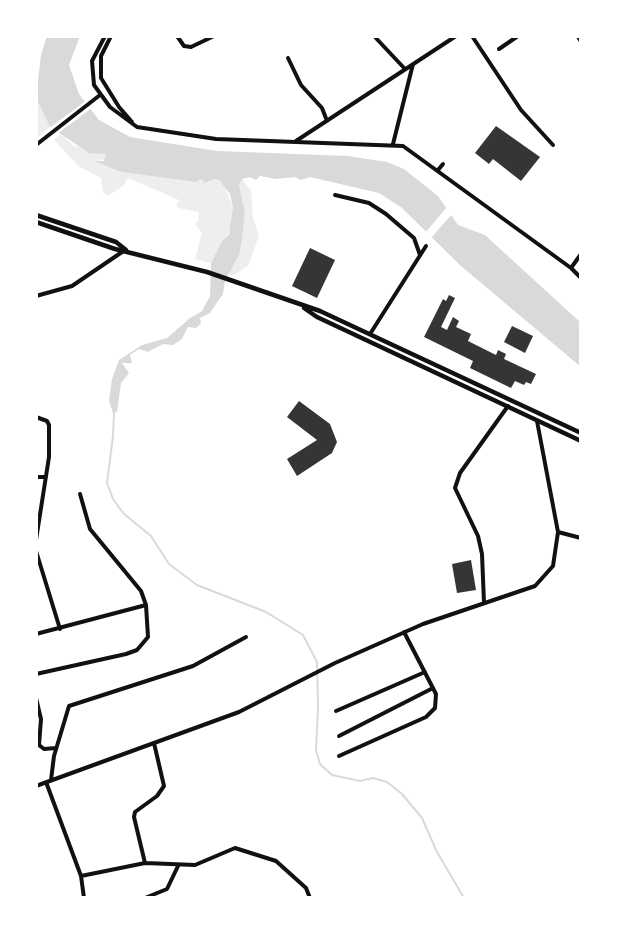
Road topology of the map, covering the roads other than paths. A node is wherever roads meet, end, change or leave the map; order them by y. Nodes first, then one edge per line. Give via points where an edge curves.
1 (105, 36) edge
2 (111, 36) edge
3 (177, 36) edge
4 (214, 36) edge
5 (374, 36) edge
6 (456, 36) edge
7 (472, 36) edge
8 (518, 36) edge
9 (578, 36) edge
10 (581, 41) edge
11 (499, 49) dead end
12 (288, 58) dead end
13 (414, 64) junction
14 (405, 69) junction
15 (98, 97) junction
16 (327, 121) junction
17 (137, 127) junction
18 (294, 142) junction
19 (393, 144) junction
20 (36, 145) edge
21 (553, 145) dead end
22 (443, 164) dead end
23 (438, 170) junction
24 (336, 195) dead end
25 (36, 215) edge
26 (514, 218) dead end
27 (36, 222) edge
28 (509, 223) junction
29 (426, 246) dead end
30 (126, 250) junction
31 (581, 254) edge
32 (420, 255) junction
33 (571, 268) junction
34 (581, 278) edge
35 (36, 296) edge
36 (299, 304) junction
37 (370, 334) junction
38 (508, 406) junction
39 (536, 413) junction
40 (36, 417) edge
41 (537, 420) junction
42 (581, 433) edge
43 (581, 441) edge
44 (36, 477) edge
45 (46, 477) junction
46 (80, 494) dead end
47 (558, 532) junction
48 (581, 538) edge
49 (36, 540) edge
50 (36, 551) edge
51 (484, 603) junction
52 (146, 605) junction
53 (60, 629) junction
54 (404, 632) junction
55 (36, 634) edge
56 (246, 637) dead end
57 (425, 672) junction
58 (36, 674) edge
59 (433, 688) junction
60 (36, 698) edge
61 (336, 711) dead end
62 (339, 736) dead end
63 (154, 743) junction
64 (56, 748) junction
65 (339, 756) dead end
66 (49, 781) junction
67 (36, 786) edge
68 (145, 863) junction
69 (178, 866) junction
70 (81, 876) junction
71 (84, 898) edge
72 (145, 898) edge
73 (310, 898) edge

1 - 15 street via 91,67
2 - 17 street via 100,56 100,78
3 - 4 street via 184,46 191,47
5 - 14 street
6 - 13 street
7 - 21 street via 521,110
8 - 11 street
9 - 10 street
12 - 16 street via 301,85 322,108
13 - 14 street
13 - 19 street
14 - 16 street
15 - 17 street
15 - 20 street
16 - 18 street
17 - 18 street via 196,138
18 - 19 street
19 - 23 street via 403,146
22 - 23 street
23 - 28 street
24 - 32 street via 369,203 386,214 414,238
25 - 30 street via 116,242
26 - 28 street
27 - 30 street
28 - 33 street
29 - 32 street
30 - 35 street via 72,285
30 - 36 street via 207,272
31 - 33 street
32 - 37 street
33 - 34 street
36 - 37 street
36 - 38 street via 317,317
37 - 39 street
38 - 41 street
38 - 51 street via 460,472 455,488 478,536
39 - 41 street
39 - 42 street
40 - 45 street via 49,425
41 - 43 street
41 - 47 street
44 - 45 street
45 - 49 street
46 - 52 street via 90,529 138,585
47 - 48 street
47 - 51 street via 553,566 543,580
50 - 53 street
51 - 54 street
52 - 53 street
52 - 58 street via 148,637 137,650
53 - 55 street
54 - 57 street
54 - 63 street via 238,712
56 - 64 street via 193,666 69,706
57 - 59 street
57 - 61 street
59 - 62 street
59 - 65 street via 437,701 432,714
60 - 64 street via 39,745 44,749
63 - 66 street
63 - 68 street via 164,786 134,817
64 - 66 street
66 - 67 street
66 - 70 street
68 - 69 street
68 - 70 street
69 - 72 street via 167,890
69 - 73 street via 195,864 227,850 245,850 282,865 306,888
70 - 71 street

